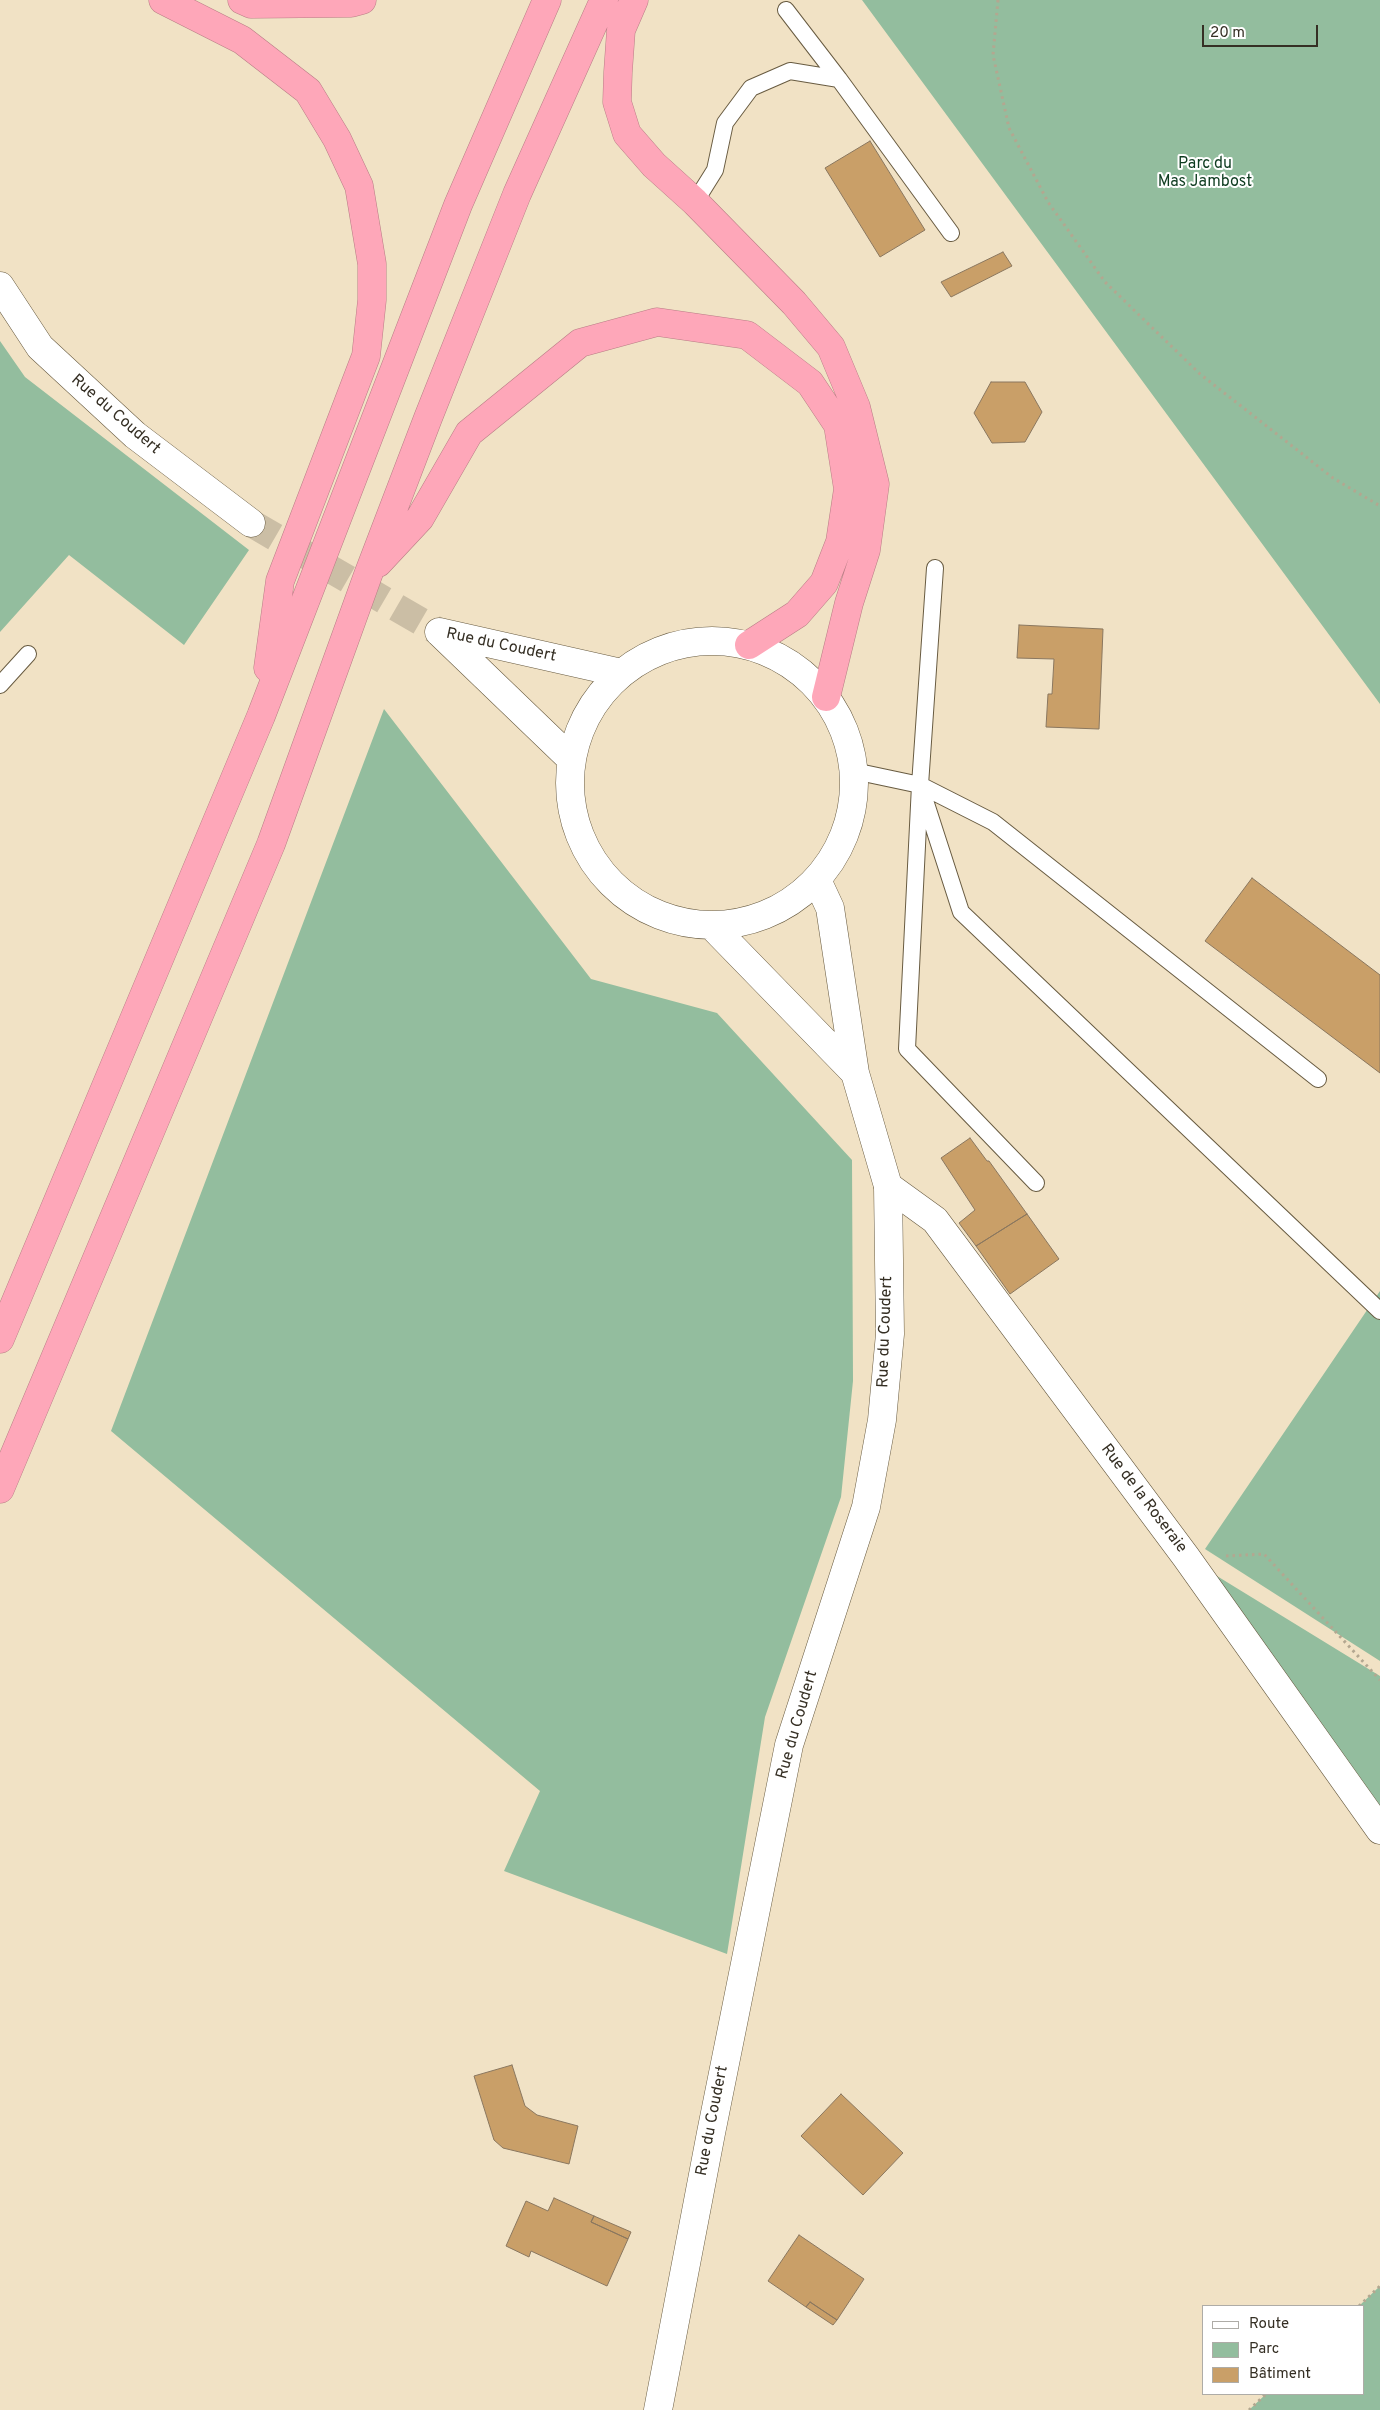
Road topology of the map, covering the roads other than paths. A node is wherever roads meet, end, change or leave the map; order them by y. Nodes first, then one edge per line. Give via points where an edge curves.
1 (163, 0) edge
2 (242, 0) edge
3 (362, 0) edge
4 (548, 0) edge
5 (604, 0) edge
6 (634, 0) edge
7 (786, 10) dead end
8 (839, 79) junction
9 (694, 202) junction
10 (950, 233) dead end
11 (0, 286) edge
12 (251, 523) tunnel mouth
13 (936, 568) dead end
14 (368, 574) junction
15 (749, 645) junction
16 (28, 654) dead end
17 (621, 673) junction
18 (0, 685) edge
19 (826, 697) junction
20 (261, 716) junction
21 (571, 759) junction
22 (854, 771) junction
23 (920, 785) junction
24 (817, 880) junction
25 (712, 926) junction
26 (855, 1072) junction
27 (1318, 1079) dead end
28 (1036, 1183) dead end
29 (888, 1186) junction
30 (1380, 1311) edge
31 (0, 1339) edge
32 (0, 1489) edge
33 (1380, 1830) edge
34 (658, 2410) edge

1 - 20 highway via 242,40 308,91 337,139 359,186 372,264 366,356 280,581
2 - 3 highway via 250,4 352,3
4 - 20 highway via 458,205
5 - 14 highway via 517,194
6 - 9 highway via 622,30 616,102 627,134 654,165
7 - 8 lane
8 - 9 lane via 790,71 751,88 725,123 715,170
8 - 10 lane
9 - 19 highway via 794,303 832,347 856,407 875,484 866,550
11 - 12 street, Rue du Coudert via 40,347 135,435
13 - 23 lane
14 - 15 highway via 420,518 468,433 580,343 657,322 747,335 810,384 838,425 848,489 840,542 824,583 797,614
14 - 32 highway via 271,844
15 - 17 street via 704,640 660,650
15 - 19 street via 792,664
16 - 18 lane
17 - 21 street via 597,697 580,726
17 - 21 street, Rue du Coudert via 439,632
19 - 22 street via 846,732
20 - 31 highway
21 - 25 street via 569,800 581,840 602,876 633,904 671,920
22 - 23 lane
22 - 24 street via 852,810 839,848
23 - 27 lane via 993,822
23 - 28 lane via 906,1048
23 - 30 lane via 960,912
24 - 25 street via 787,905 751,921
24 - 26 street, Rue du Coudert via 830,908
25 - 26 street, Rue du Coudert
26 - 29 street, Rue du Coudert
29 - 33 street, Rue de la Roseraie via 935,1220 1186,1557
29 - 34 street, Rue du Coudert via 890,1334 882,1420 866,1507 789,1745

